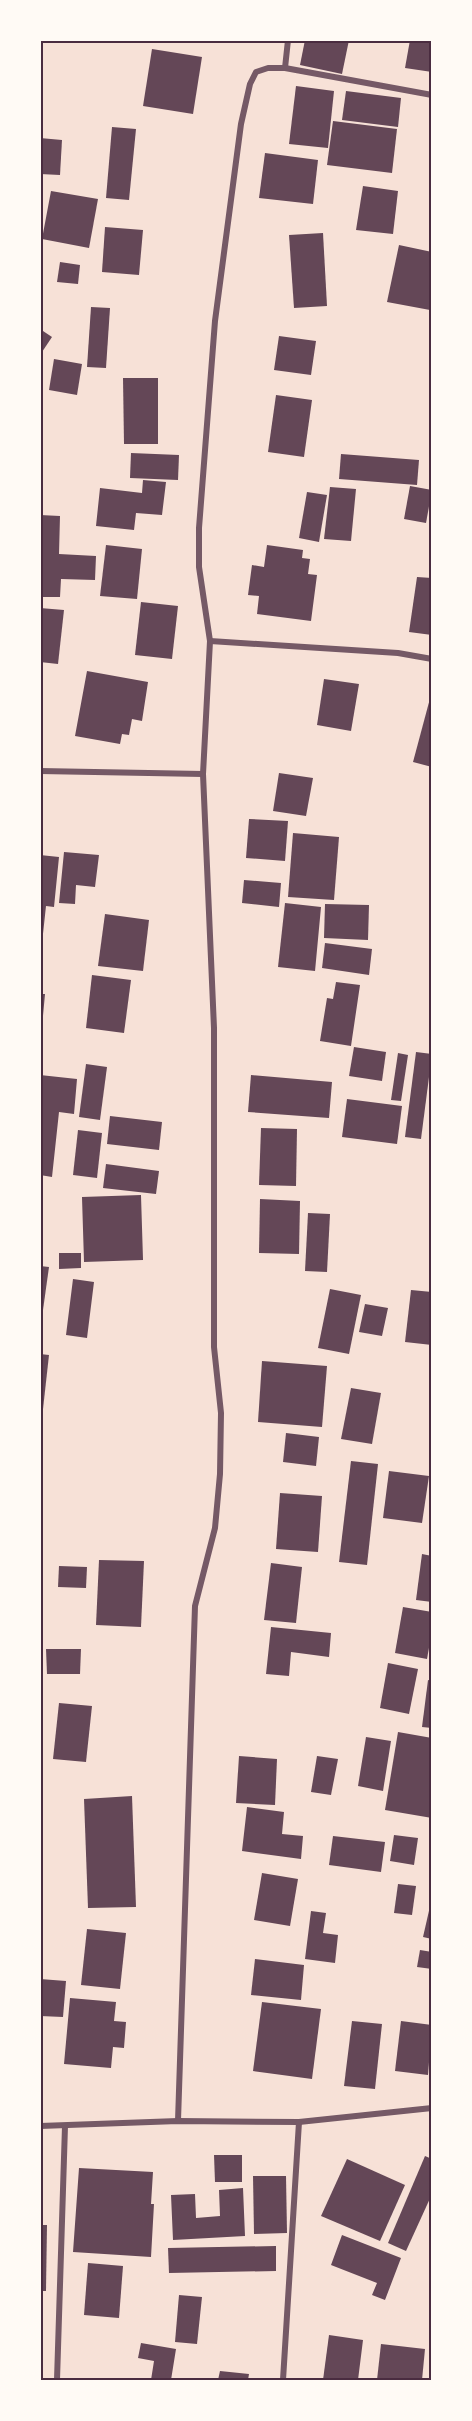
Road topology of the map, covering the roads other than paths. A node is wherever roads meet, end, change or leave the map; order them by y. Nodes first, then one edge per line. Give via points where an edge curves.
1 (288, 40) edge
2 (285, 68) junction
3 (432, 96) edge
4 (210, 640) junction
5 (432, 659) edge
6 (40, 771) edge
7 (203, 774) junction
8 (432, 2108) edge
9 (178, 2121) junction
10 (299, 2122) junction
11 (40, 2126) edge
12 (65, 2126) junction
13 (57, 2380) edge
14 (283, 2380) edge

1 - 2 street
2 - 3 street
2 - 4 street via 256,72 250,84 216,309 199,528 199,567
4 - 5 street via 399,653
4 - 7 street
6 - 7 street
7 - 9 street via 214,1028 214,1347 221,1413 220,1474 215,1528 195,1606
8 - 10 street
9 - 10 street
9 - 12 street
10 - 14 street
11 - 12 street
12 - 13 street

